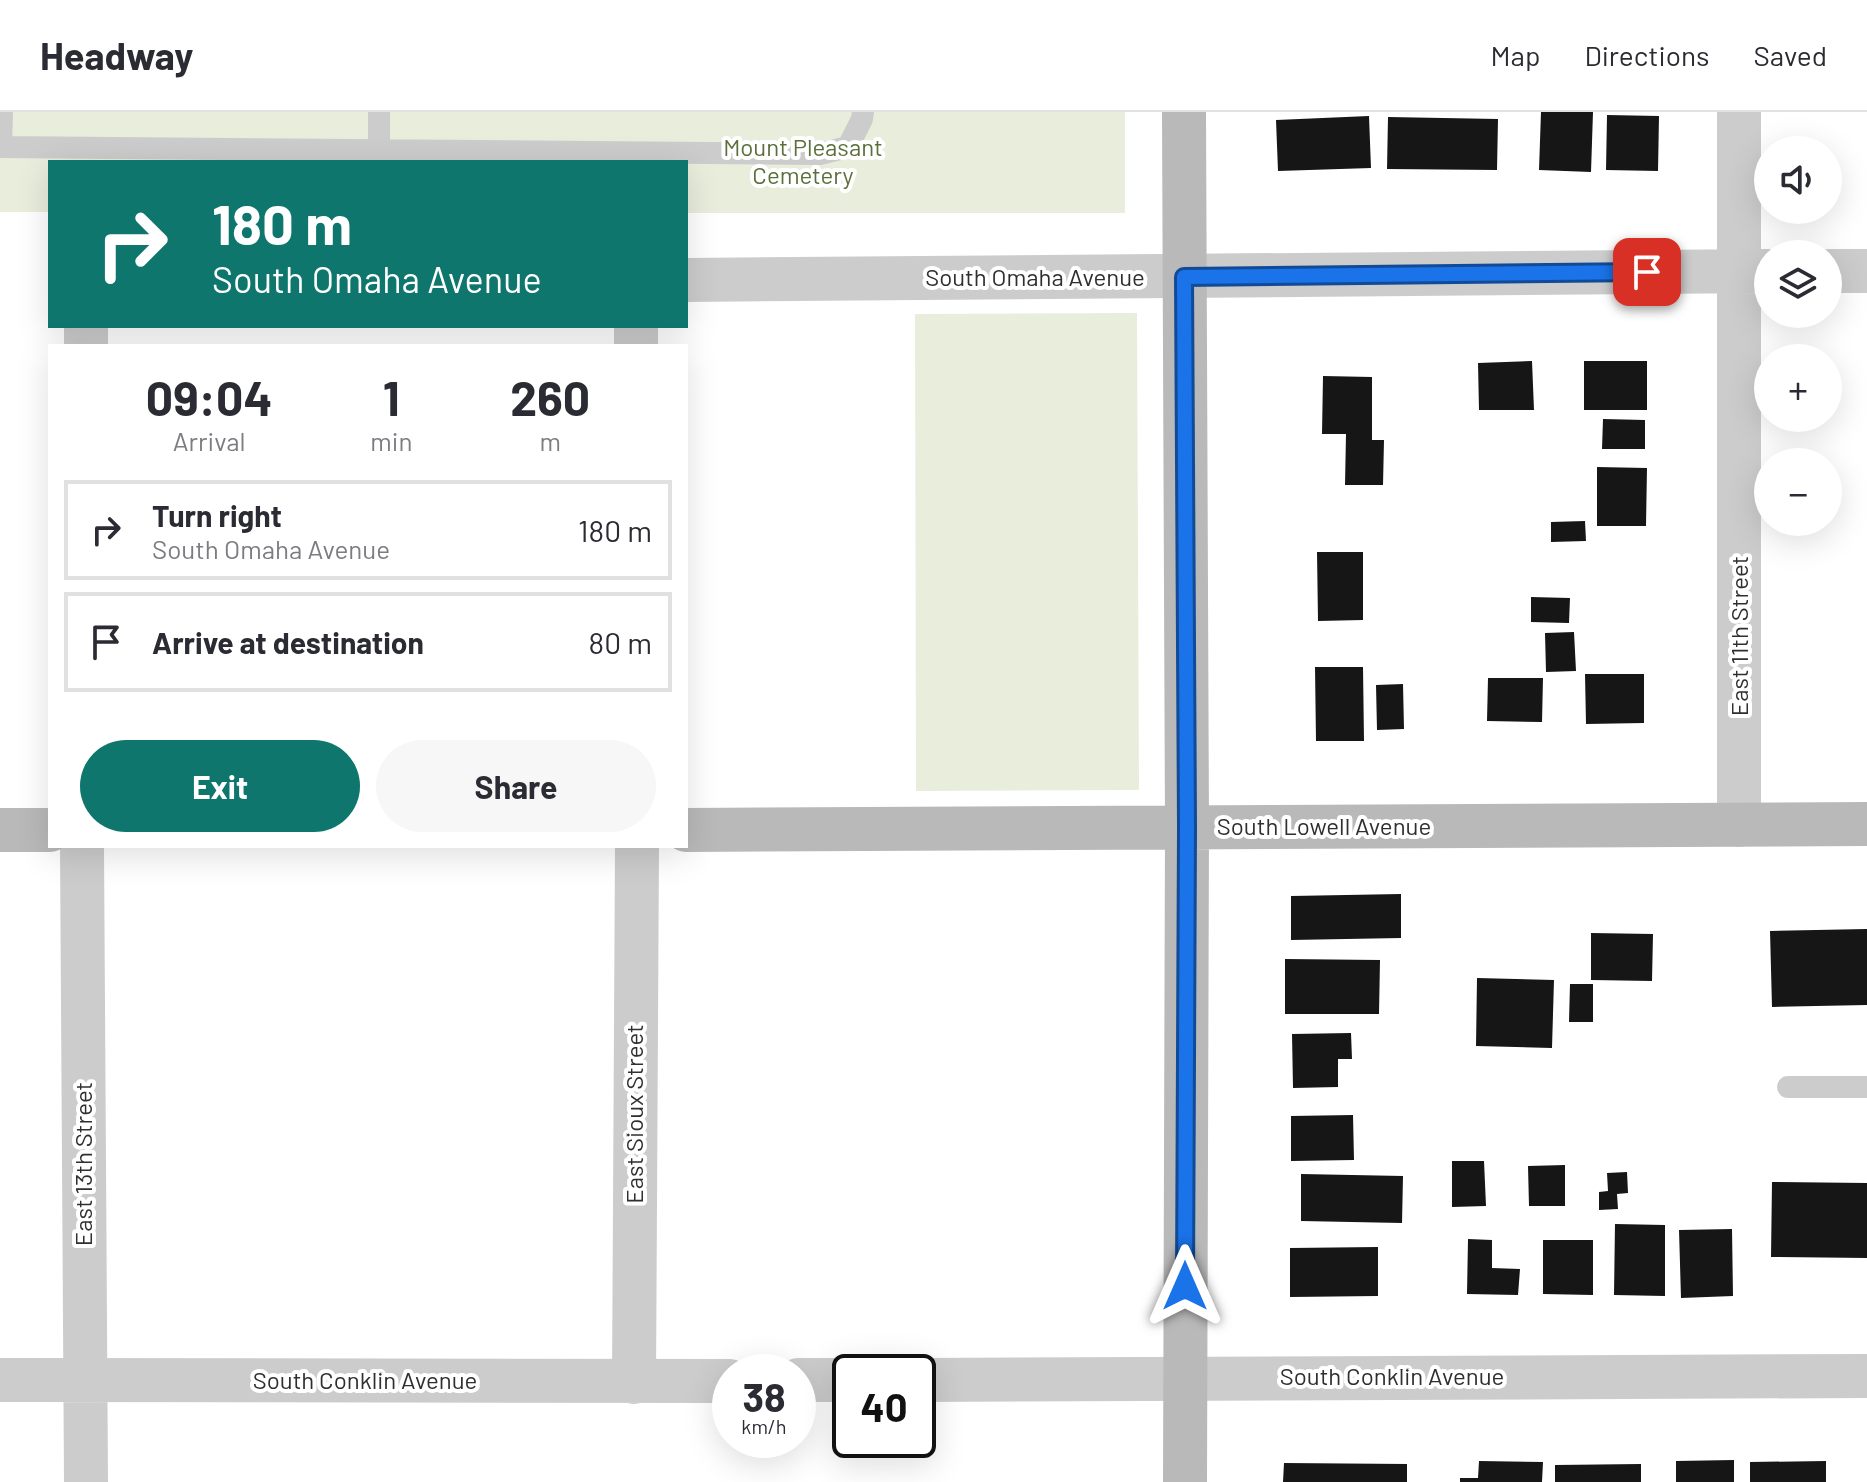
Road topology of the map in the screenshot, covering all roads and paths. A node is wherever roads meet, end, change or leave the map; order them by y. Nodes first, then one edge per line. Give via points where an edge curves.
1 (2, 112) edge
2 (379, 112) edge
3 (863, 112) edge
4 (1184, 112) edge
5 (1739, 112) edge
6 (1, 147) edge
7 (379, 150) junction
8 (1754, 271) edge
9 (1842, 271) edge
10 (1867, 271) edge
11 (1184, 277) junction
12 (688, 280) edge
13 (1867, 824) edge
14 (1739, 825) junction
15 (1187, 828) junction
16 (0, 830) edge
17 (48, 830) edge
18 (688, 830) edge
19 (82, 848) edge
20 (637, 848) edge
21 (1788, 1087) dead end
22 (1867, 1087) edge
23 (1867, 1376) edge
24 (1185, 1377) junction
25 (0, 1380) edge
26 (86, 1380) junction
27 (936, 1380) edge
28 (712, 1381) edge
29 (634, 1382) junction
30 (86, 1482) edge
31 (1185, 1482) edge

1 - 6 lane
2 - 7 lane
3 - 7 lane via 848,147 820,154
4 - 11 street
5 - 8 street, East 11th Street
6 - 7 lane
8 - 11 street, South Omaha Avenue
8 - 14 street, East 11th Street
9 - 10 street
11 - 12 street, South Omaha Avenue
11 - 15 street
13 - 14 street, South Lowell Avenue
14 - 15 street, South Lowell Avenue
15 - 18 street, South Lowell Avenue
15 - 24 street
16 - 17 street
19 - 26 street, East 13th Street
20 - 29 street, East Sioux Street
21 - 22 lane
23 - 24 street, South Conklin Avenue
24 - 27 street, South Conklin Avenue
24 - 31 street
25 - 26 street, South Conklin Avenue
26 - 29 street, South Conklin Avenue
26 - 30 street, East 13th Street
28 - 29 street, South Conklin Avenue

